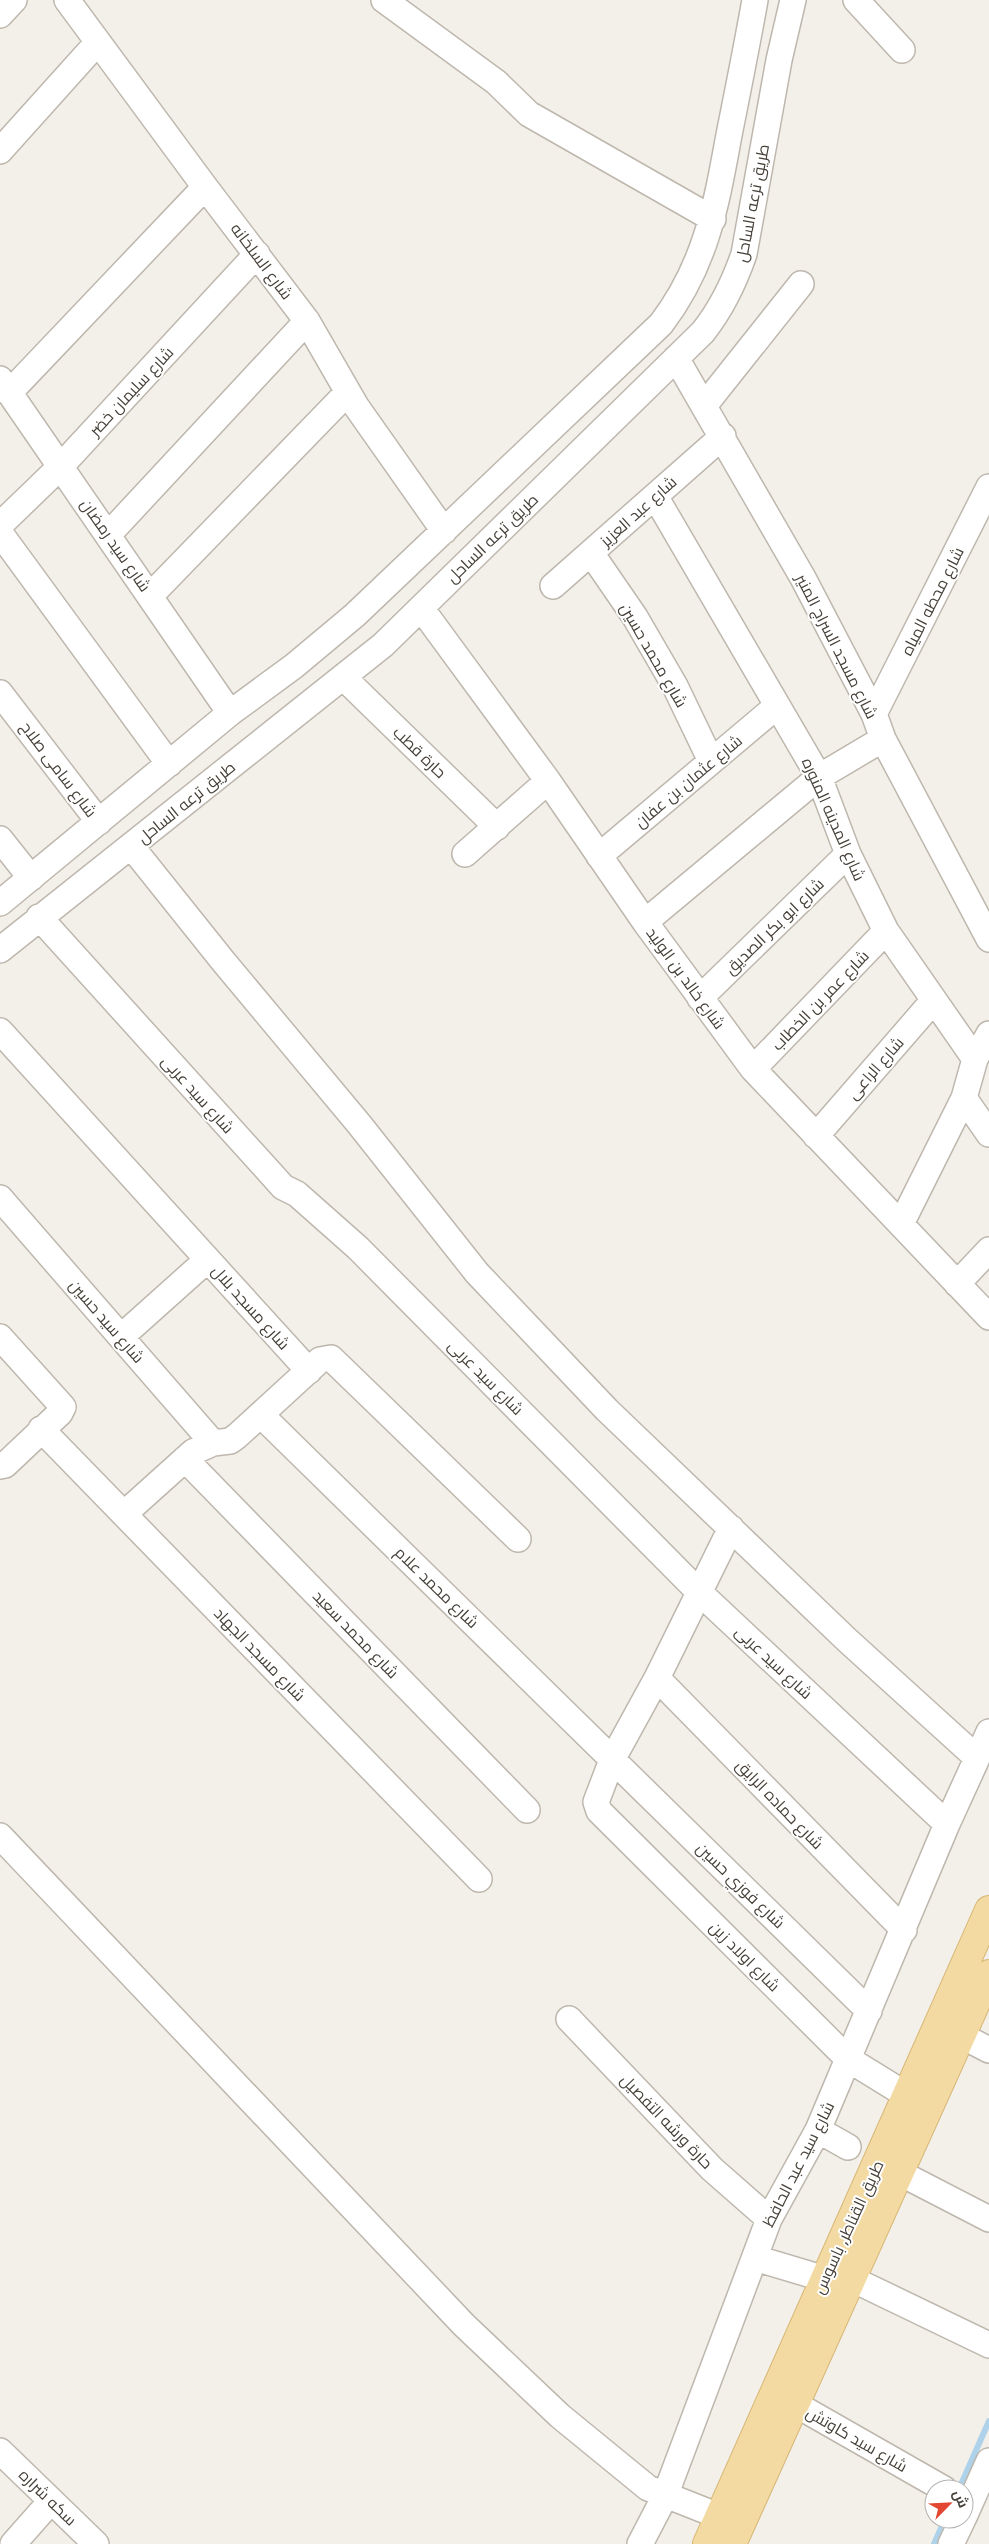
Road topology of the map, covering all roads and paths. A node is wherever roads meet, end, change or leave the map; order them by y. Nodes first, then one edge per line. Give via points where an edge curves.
1 (14, 0) edge
2 (67, 0) edge
3 (384, 0) edge
4 (755, 0) edge
5 (793, 0) edge
6 (856, 0) edge
7 (0, 15) edge
8 (97, 43) junction
9 (902, 50) dead end
10 (0, 151) edge
11 (205, 187) junction
12 (713, 219) junction
13 (257, 254) junction
14 (801, 284) dead end
15 (307, 321) junction
16 (676, 358) junction
17 (5, 386) edge
18 (348, 392) junction
19 (704, 406) junction
20 (723, 436) junction
21 (62, 466) junction
22 (989, 487) edge
23 (655, 496) junction
24 (0, 525) edge
25 (444, 531) junction
26 (0, 533) edge
27 (108, 535) junction
28 (591, 553) junction
29 (553, 586) dead end
30 (150, 596) junction
31 (421, 608) junction
32 (342, 677) junction
33 (0, 693) edge
34 (777, 706) junction
35 (230, 713) junction
36 (874, 714) junction
37 (883, 739) junction
38 (711, 760) junction
39 (169, 764) junction
40 (819, 777) junction
41 (548, 781) junction
42 (99, 822) junction
43 (497, 827) junction
44 (0, 839) edge
45 (132, 846) junction
46 (465, 854) dead end
47 (848, 854) junction
48 (599, 856) junction
49 (31, 878) junction
50 (0, 902) edge
51 (39, 917) junction
52 (645, 922) junction
53 (886, 931) junction
54 (989, 939) edge
55 (0, 950) edge
56 (700, 998) junction
57 (934, 1000) junction
58 (0, 1031) edge
59 (989, 1034) edge
60 (975, 1059) junction
61 (753, 1070) junction
62 (964, 1098) junction
63 (989, 1134) edge
64 (816, 1136) junction
65 (0, 1198) edge
66 (901, 1224) junction
67 (989, 1250) edge
68 (207, 1260) junction
69 (957, 1284) junction
70 (989, 1317) edge
71 (0, 1337) edge
72 (121, 1337) junction
73 (308, 1370) junction
74 (261, 1415) junction
75 (41, 1429) junction
76 (213, 1443) junction
77 (185, 1459) junction
78 (0, 1466) edge
79 (124, 1514) junction
80 (731, 1528) junction
81 (518, 1538) dead end
82 (699, 1592) junction
83 (657, 1678) junction
84 (989, 1732) edge
85 (976, 1757) junction
86 (612, 1760) junction
87 (527, 1810) dead end
88 (947, 1824) junction
89 (0, 1836) edge
90 (479, 1878) dead end
91 (989, 1910) edge
92 (904, 1930) junction
93 (989, 1974) edge
94 (869, 2011) junction
95 (569, 2019) dead end
96 (962, 2036) junction
97 (989, 2050) edge
98 (848, 2059) junction
99 (908, 2096) junction
100 (818, 2130) junction
101 (848, 2147) dead end
102 (900, 2173) junction
103 (769, 2219) junction
104 (989, 2219) edge
105 (755, 2258) junction
106 (824, 2279) junction
107 (852, 2279) junction
108 (989, 2345) edge
109 (795, 2404) junction
110 (0, 2451) edge
111 (989, 2461) edge
112 (926, 2479) edge
113 (974, 2492) edge
114 (665, 2496) junction
115 (52, 2501) junction
116 (730, 2528) edge
117 (957, 2529) edge
118 (13, 2544) edge
119 (96, 2544) edge
120 (640, 2544) edge
121 (707, 2544) edge
122 (951, 2544) edge

1 - 7 street
2 - 8 street, شارع السلخانه
3 - 12 street via 496,82 529,114
4 - 12 street
5 - 16 street, طريق ترعه الساحل via 744,254 735,280 712,320
6 - 9 street
8 - 10 street
8 - 11 street, شارع السلخانه
11 - 13 street, شارع السلخانه
11 - 17 street
12 - 25 street via 696,267 680,299 661,324
13 - 15 street, شارع السلخانه
13 - 21 street, شارع سليمان خضر
14 - 19 street
15 - 18 street, شارع السلخانه
15 - 27 street
16 - 19 street, شارع مسجد السراج المنير
16 - 31 street, طريق ترعه الساحل
17 - 21 street, شارع سيد رمضان
18 - 25 street, شارع السلخانه
18 - 30 street
19 - 20 street, شارع مسجد السراج المنير
20 - 23 street, شارع عبد العزيز
20 - 36 street, شارع مسجد السراج المنير via 803,578
21 - 24 street, شارع سليمان خضر
21 - 27 street, شارع سيد رمضان
22 - 36 street, شارع محطه المياه
23 - 28 street, شارع عبد العزيز
23 - 34 street, شارع المدينه المنوره
25 - 35 street via 355,615
26 - 39 street
27 - 30 street, شارع سيد رمضان
28 - 29 street, شارع عبد العزيز
28 - 38 street, شارع محمد حسين via 635,617 675,686
30 - 35 street, شارع سيد رمضان
31 - 32 street, طريق ترعه الساحل via 383,645
31 - 41 street, شارع خالد بن الوليد
32 - 43 street, حارة قطب
32 - 45 street, طريق ترعه الساحل
33 - 42 street, شارع سامى صلاح
34 - 38 street, شارع عثمان بن عفان
34 - 40 street, شارع المدينه المنوره
35 - 39 street
36 - 37 street, شارع مسجد السراج المنير
37 - 40 street
37 - 54 street, شارع مسجد السراج المنير
38 - 48 street, شارع عثمان بن عفان
39 - 42 street
40 - 47 street, شارع المدينه المنوره
40 - 52 street
41 - 43 street
41 - 48 street, شارع خالد بن الوليد
42 - 49 street
43 - 46 street
44 - 49 street
45 - 51 street, طريق ترعه الساحل
45 - 80 street via 477,1273 607,1410
47 - 53 street, شارع المدينه المنوره
47 - 56 street, شارع ابو بكر الصديق
48 - 52 street, شارع خالد بن الوليد
49 - 50 street
51 - 55 street, طريق ترعه الساحل
51 - 82 street, شارع سيد عربى via 283,1187 297,1194 358,1248
52 - 56 street, شارع خالد بن الوليد
53 - 57 street, شارع المدينه المنوره
53 - 61 street, شارع عمر بن الخطاب
56 - 61 street, شارع خالد بن الوليد
57 - 60 street, شارع المدينه المنوره
57 - 64 street, شارع الراعى
58 - 68 street, شارع مسجد بلال
59 - 60 street
60 - 62 street
61 - 64 street, شارع خالد بن الوليد
62 - 63 street
62 - 66 street
64 - 66 street, شارع خالد بن الوليد
65 - 72 street, شارع سيد حسين
66 - 69 street, شارع خالد بن الوليد
67 - 69 street
68 - 72 street
68 - 73 street, شارع مسجد بلال
69 - 70 street, شارع خالد بن الوليد
71 - 75 street via 63,1406 60,1413
72 - 76 street, شارع سيد حسين
73 - 74 street
73 - 81 street via 320,1360 331,1358
74 - 76 street via 230,1440
74 - 86 street, شارع محمد علام
75 - 78 street via 5,1465
75 - 79 street, شارع مسجد الجهاد
76 - 77 street
77 - 79 street
77 - 87 street, شارع محمد سعيد
79 - 90 street, شارع مسجد الجهاد
80 - 82 street
80 - 85 street via 847,1640
82 - 83 street
82 - 88 street, شارع سيد عربى
83 - 86 street
83 - 92 street, شارع حماده الرايق
84 - 85 street, شارع سيد عبد الحافظ
85 - 88 street, شارع سيد عبد الحافظ
86 - 94 street, شارع فوزي حسين
86 - 98 street, شارع اولاد زين via 596,1802 599,1811
88 - 92 street, شارع سيد عبد الحافظ
89 - 114 street via 464,2325 560,2416 648,2488
91 - 99 main road, طريق القناطر, باسوس
92 - 94 street, شارع سيد عبد الحافظ
93 - 96 main road, طريق القناطر, باسوس
94 - 98 street, شارع سيد عبد الحافظ
95 - 103 street, حارة ورشه التفصيل via 701,2158
96 - 97 street
96 - 102 main road, طريق القناطر, باسوس
98 - 99 street, شارع اولاد زين
98 - 100 street, شارع سيد عبد الحافظ
99 - 106 main road, طريق القناطر, باسوس
100 - 101 street
100 - 103 street, شارع سيد عبد الحافظ
102 - 104 street
102 - 107 main road, طريق القناطر, باسوس
103 - 105 street, شارع سيد عبد الحافظ
105 - 106 street
105 - 114 street, شارع سيد عبد الحافظ
106 - 116 main road, طريق القناطر, باسوس
107 - 108 street
107 - 109 main road, طريق القناطر, باسوس
109 - 112 street, شارع سيد كاوتش
109 - 116 main road, طريق القناطر, باسوس
110 - 115 street, سكه شراره
111 - 113 street
114 - 116 street
114 - 120 street, شارع سيد عبد الحافظ
115 - 118 street
115 - 119 street, سكه شراره
116 - 121 main road, طريق القناطر, باسوس
117 - 122 street

